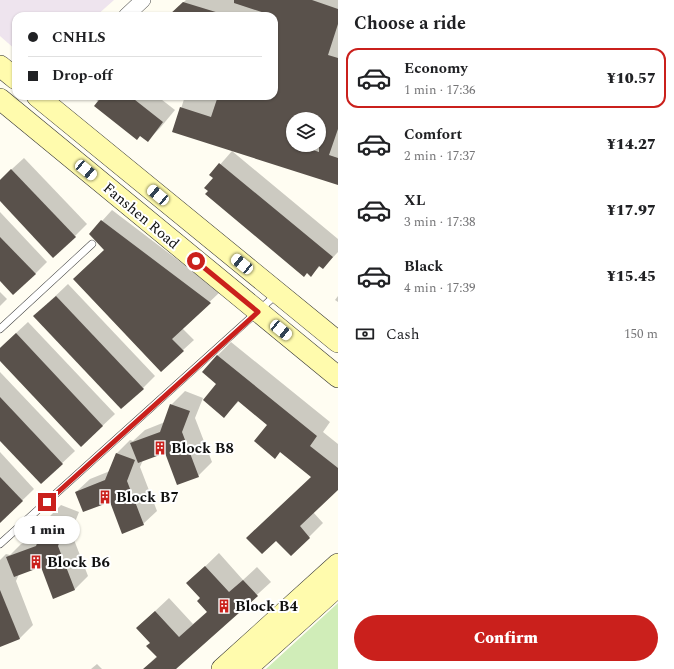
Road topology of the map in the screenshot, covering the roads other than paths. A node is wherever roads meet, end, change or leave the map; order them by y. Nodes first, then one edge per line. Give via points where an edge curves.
1 (143, 0) edge
2 (130, 12) edge
3 (0, 66) edge
4 (12, 76) edge
5 (0, 99) edge
6 (43, 100) edge
7 (92, 244) dead end
8 (278, 293) junction
9 (258, 312) junction
10 (0, 329) edge
11 (338, 342) edge
12 (338, 377) edge
13 (0, 544) edge
14 (338, 564) edge
15 (338, 586) edge
16 (222, 669) edge
17 (246, 669) edge

1 - 2 street
3 - 4 main road
5 - 9 main road, Fanshen Road
6 - 8 main road, Fanshen Road
7 - 10 lane
8 - 9 lane
8 - 11 main road, Fanshen Road
9 - 12 main road, Fanshen Road
9 - 13 lane
14 - 16 main road
15 - 17 main road

